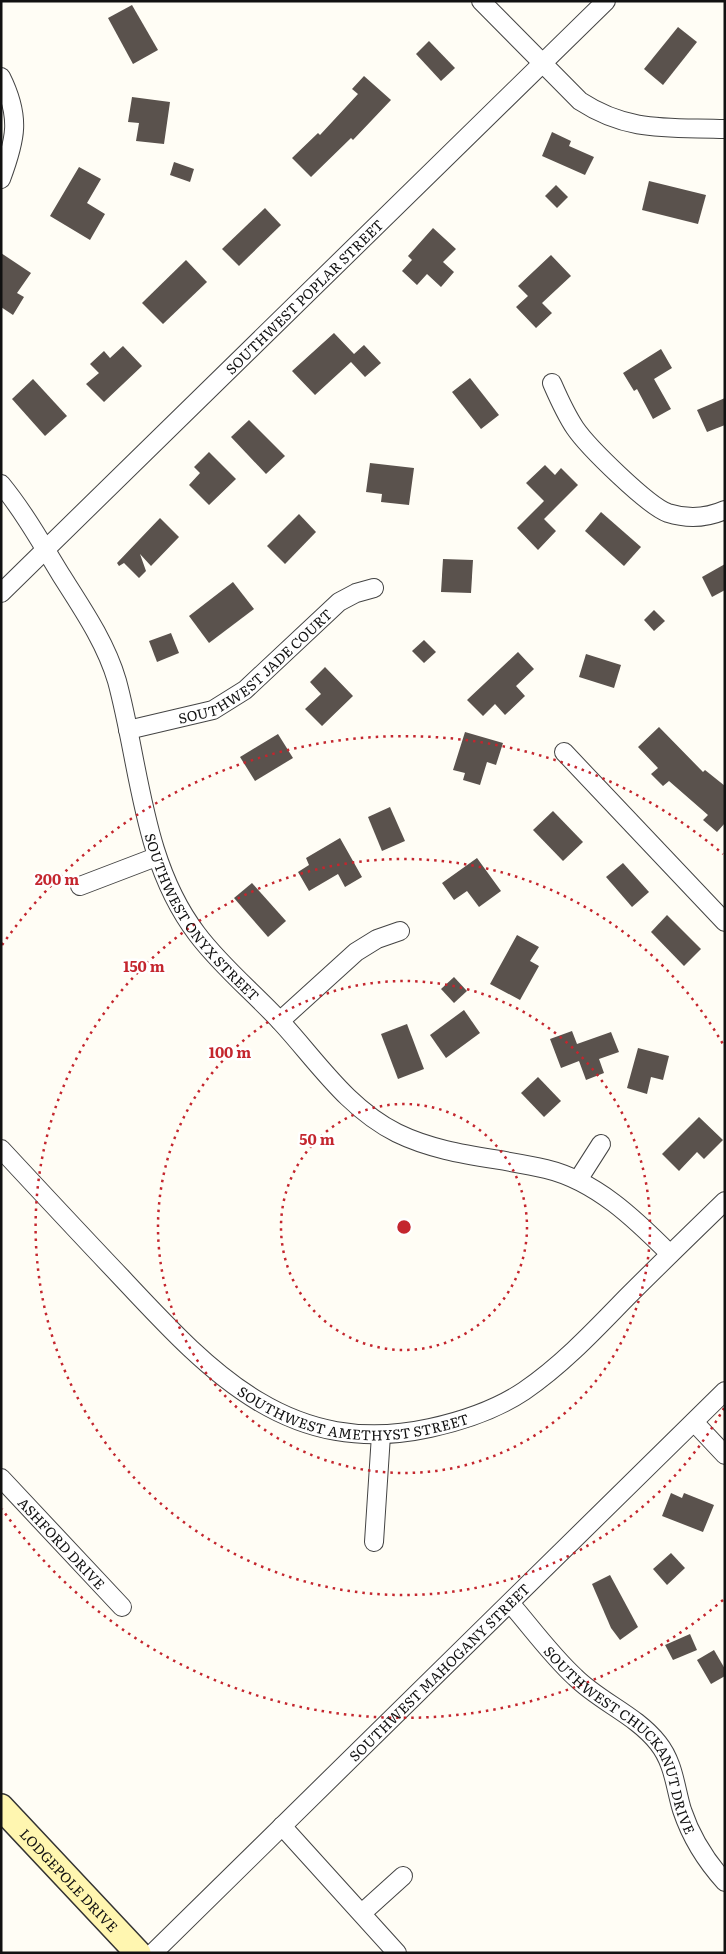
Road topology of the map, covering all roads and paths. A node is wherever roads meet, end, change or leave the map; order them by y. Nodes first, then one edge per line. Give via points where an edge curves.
1 (481, 1) edge
2 (606, 1) edge
3 (543, 64) junction
4 (1, 77) edge
5 (725, 129) edge
6 (1, 179) edge
7 (552, 383) dead end
8 (1, 484) edge
9 (725, 510) edge
10 (46, 550) junction
11 (374, 588) dead end
12 (1, 593) edge
13 (128, 730) junction
14 (564, 752) dead end
15 (156, 857) junction
16 (80, 886) dead end
17 (725, 922) edge
18 (400, 932) dead end
19 (280, 1021) junction
20 (601, 1144) dead end
21 (1, 1149) edge
22 (578, 1180) junction
23 (725, 1201) edge
24 (670, 1254) junction
25 (725, 1391) edge
26 (694, 1422) junction
27 (381, 1435) junction
28 (725, 1454) edge
29 (1, 1478) edge
30 (374, 1542) dead end
31 (510, 1603) junction
32 (122, 1607) dead end
33 (1, 1807) edge
34 (282, 1826) junction
35 (403, 1876) dead end
36 (725, 1882) edge
37 (362, 1913) junction
38 (138, 1953) edge
39 (154, 1953) edge
40 (397, 1953) edge

1 - 3 street
2 - 3 street, SOUTHWEST POPLAR STREET
3 - 5 street via 580,101 622,122
3 - 10 street, SOUTHWEST POPLAR STREET
4 - 6 street via 10,95 16,120 13,147
7 - 9 street via 561,406 577,430 650,504 668,513 692,517
8 - 10 street, SOUTHWEST ONYX STREET
10 - 12 street, SOUTHWEST POPLAR STREET
10 - 13 street, SOUTHWEST ONYX STREET via 95,630 116,678
11 - 13 street, SOUTHWEST JADE COURT via 339,602 245,690 213,710
13 - 15 street, SOUTHWEST ONYX STREET
14 - 17 street
15 - 16 street
15 - 19 street, SOUTHWEST ONYX STREET via 175,900 197,934
18 - 19 street via 377,938 356,952
19 - 22 street, SOUTHWEST ONYX STREET via 350,1102 398,1133 425,1145 548,1169
20 - 22 street
21 - 27 street, SOUTHWEST AMETHYST STREET via 161,1320 238,1390 271,1409 307,1423 344,1432
22 - 24 street, SOUTHWEST ONYX STREET via 613,1202
23 - 24 street, SOUTHWEST AMETHYST STREET
24 - 27 street, SOUTHWEST AMETHYST STREET via 575,1350 521,1393 450,1424
25 - 26 street, SOUTHWEST MAHOGANY STREET
26 - 28 street
26 - 31 street, SOUTHWEST MAHOGANY STREET
27 - 30 street
29 - 32 street, ASHFORD DRIVE
31 - 34 street, SOUTHWEST MAHOGANY STREET
31 - 36 street, SOUTHWEST CHUCKANUT DRIVE via 575,1678 634,1720 658,1743 671,1766 682,1810 696,1844
33 - 38 street, LODGEPOLE DRIVE
34 - 37 street
34 - 39 street, SOUTHWEST MAHOGANY STREET
35 - 37 street
37 - 40 street

